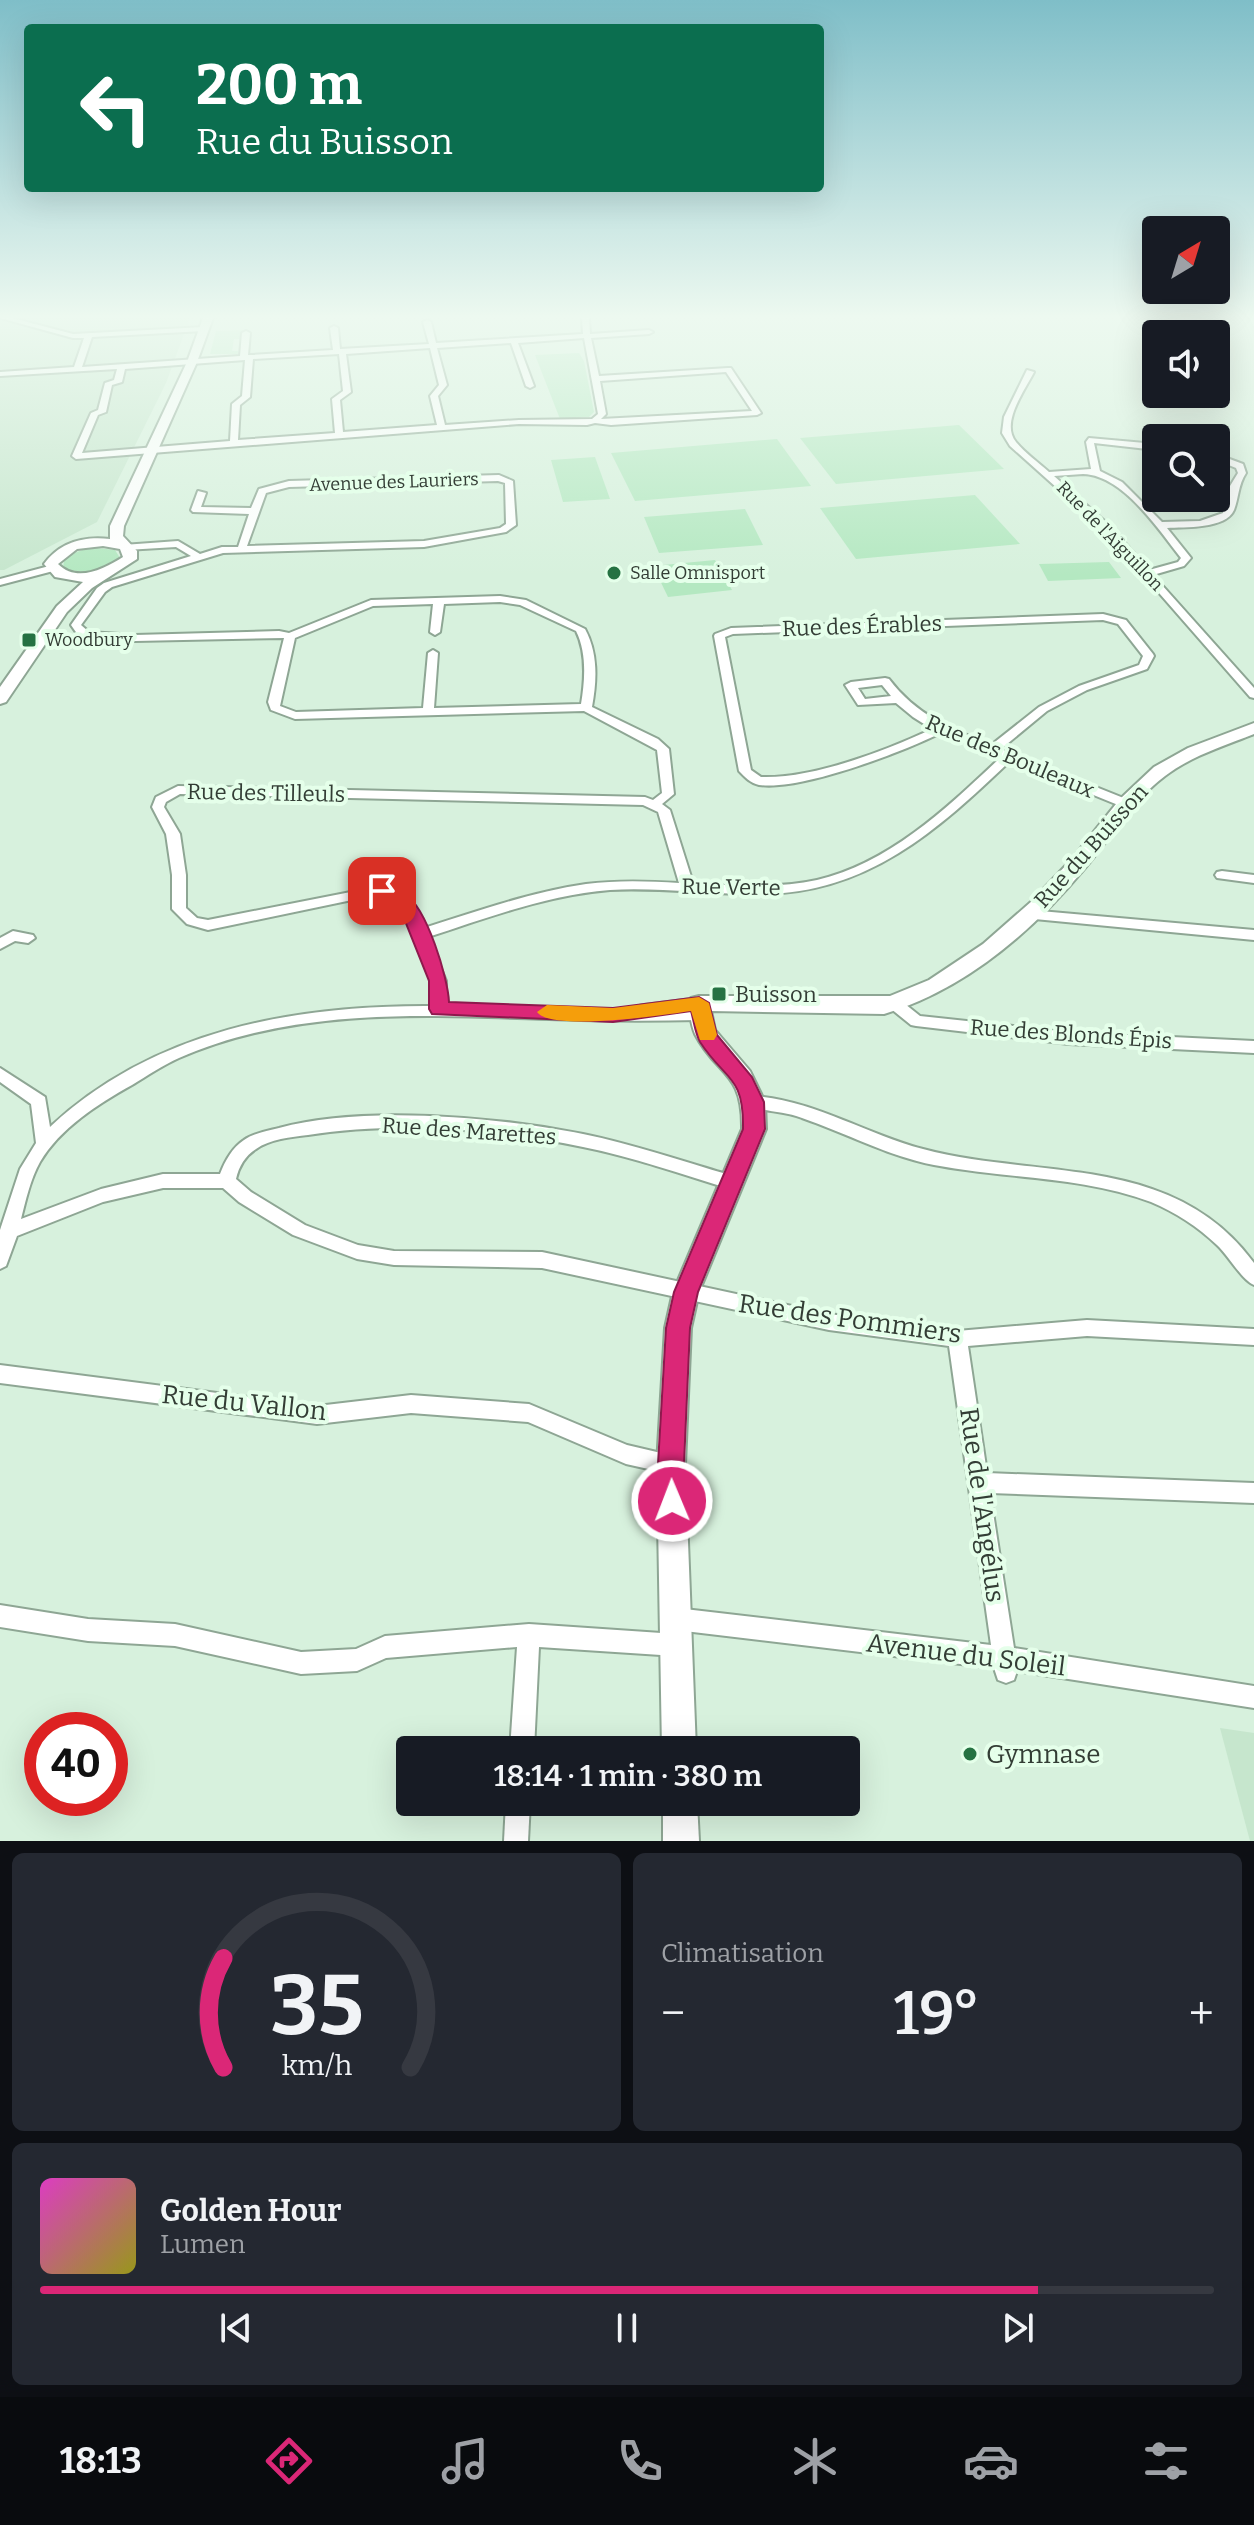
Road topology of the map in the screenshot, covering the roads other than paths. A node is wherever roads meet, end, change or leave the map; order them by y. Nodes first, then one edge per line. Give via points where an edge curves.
1 (104, 404) edge
2 (173, 404) edge
3 (236, 404) edge
4 (336, 404) edge
5 (436, 404) edge
6 (600, 404) edge
7 (751, 404) edge
8 (1014, 404) edge
9 (595, 421) junction
10 (442, 428) junction
11 (339, 436) junction
12 (234, 443) junction
13 (1142, 445) edge
14 (151, 450) junction
15 (1230, 462) edge
16 (1096, 472) junction
17 (1050, 474) junction
18 (134, 485) junction
19 (201, 493) dead end
20 (255, 511) junction
21 (1160, 525) junction
22 (80, 545) junction
23 (242, 548) junction
24 (127, 549) junction
25 (199, 557) junction
26 (59, 572) junction
27 (1148, 573) junction
28 (113, 577) junction
29 (0, 582) edge
30 (439, 601) junction
31 (62, 609) junction
32 (435, 632) dead end
33 (290, 636) junction
34 (433, 653) dead end
35 (1254, 695) edge
36 (0, 699) edge
37 (897, 699) dead end
38 (586, 708) junction
39 (428, 712) junction
40 (1254, 728) edge
41 (941, 729) junction
42 (1000, 754) junction
43 (655, 804) junction
44 (1127, 804) junction
45 (1222, 875) dead end
46 (1254, 879) edge
47 (687, 885) junction
48 (1029, 915) junction
49 (421, 934) junction
50 (1254, 935) edge
51 (28, 938) dead end
52 (0, 944) edge
53 (895, 1004) junction
54 (439, 1009) junction
55 (700, 1009) junction
56 (1254, 1047) edge
57 (0, 1074) edge
58 (754, 1102) junction
59 (44, 1143) junction
60 (227, 1181) junction
61 (730, 1182) junction
62 (8, 1232) junction
63 (0, 1261) edge
64 (1254, 1277) edge
65 (686, 1292) junction
66 (1254, 1337) edge
67 (957, 1339) junction
68 (0, 1374) edge
69 (671, 1464) junction
70 (980, 1483) junction
71 (1254, 1493) edge
72 (0, 1616) edge
73 (676, 1632) junction
74 (529, 1635) junction
75 (1005, 1665) junction
76 (1254, 1697) edge
77 (523, 1736) edge
78 (679, 1736) edge
79 (517, 1816) edge
80 (680, 1816) edge
81 (516, 1841) edge
82 (681, 1841) edge

1 - 14 street via 76,456
2 - 14 street
3 - 12 street
4 - 11 street
5 - 10 street
6 - 9 street via 602,414
7 - 9 street via 757,413
8 - 17 street, Rue de l'Aiguillon via 1006,433
9 - 10 street
10 - 11 street
11 - 12 street
12 - 14 street
13 - 16 street via 1092,440
14 - 18 street
15 - 21 street via 1242,473 1233,484 1230,513 1224,519
16 - 17 street
16 - 21 street via 1116,481
17 - 27 street, Rue de l'Aiguillon
18 - 22 street via 104,530
18 - 24 street via 116,532
19 - 20 street via 196,510
20 - 23 street, Avenue des Lauriers
20 - 23 street, Avenue des Lauriers via 262,491 289,484 499,478 511,483 511,525 498,531 424,544
21 - 27 street via 1186,558
22 - 24 street via 107,542
22 - 26 street via 53,560
23 - 25 street, Avenue des Lauriers
24 - 25 street via 178,544
24 - 28 street via 127,563
25 - 28 street, Avenue des Lauriers
26 - 28 street
26 - 29 street
26 - 31 street via 68,592
27 - 35 street, Rue de l'Aiguillon
28 - 31 street via 87,585
28 - 33 street via 76,625 82,633 135,638
30 - 32 street
30 - 33 street via 362,605
30 - 38 street via 511,599 580,629 586,639
31 - 36 street
33 - 39 street via 275,708 295,716
34 - 39 street
37 - 41 street, Rue des Bouleaux
38 - 39 street
38 - 43 street via 663,749 668,794
40 - 44 street, Rue du Buisson via 1179,759
41 - 42 street, Rue des Bouleaux
41 - 42 street, Rue des Érables via 919,741 785,782 761,782 745,771 719,636 731,631 1103,617 1122,622 1149,656 1143,667 1043,709
42 - 44 street, Rue des Bouleaux
42 - 47 street, Rue Verte via 943,818 864,868 826,883 785,889
43 - 47 street via 664,810
43 - 49 street, Rue des Tilleuls via 178,790 158,803 173,834 179,909 192,921 230,922 382,891 405,903
44 - 48 street, Rue du Buisson
45 - 46 street
47 - 49 street, Rue Verte via 608,886 552,895
48 - 50 street
48 - 53 street, Rue du Buisson via 943,981
49 - 54 street, Rue des Tilleuls via 439,981
51 - 52 street via 13,936
53 - 55 street, Rue du Buisson via 849,1014
53 - 56 street, Rue des Blonds Épis via 916,1021 1069,1038
54 - 55 street, Rue du Buisson via 638,1018
54 - 59 street, Rue du Buisson via 318,1016 236,1031 173,1052 117,1084
55 - 58 street via 708,1038 742,1077
57 - 59 street via 39,1101
58 - 61 street via 754,1129
58 - 64 street via 778,1104 899,1150 959,1165 1123,1185 1158,1197 1215,1233
59 - 62 street, Rue du Buisson via 31,1163
60 - 61 street, Rue des Marettes via 234,1160 257,1140 335,1126 422,1124 566,1137
60 - 62 street via 163,1181 101,1196
60 - 65 street, Rue des Pommiers via 299,1230 357,1252 429,1261 542,1260
61 - 65 street
62 - 63 street, Rue du Buisson
65 - 67 street, Rue des Pommiers via 829,1322
65 - 69 street via 678,1328
66 - 67 street, Rue des Pommiers via 1087,1328
67 - 70 street, Rue de l'Angélus
68 - 69 street, Rue du Vallon via 317,1415 411,1404 529,1413 626,1454
69 - 73 street
70 - 71 street
70 - 75 street, Rue de l'Angélus
72 - 74 street, Avenue du Soleil via 88,1630 175,1635 301,1663 357,1660 385,1647
73 - 74 street, Avenue du Soleil
73 - 75 street, Avenue du Soleil
73 - 78 street
74 - 77 street
75 - 76 street, Avenue du Soleil
79 - 81 street
80 - 82 street

